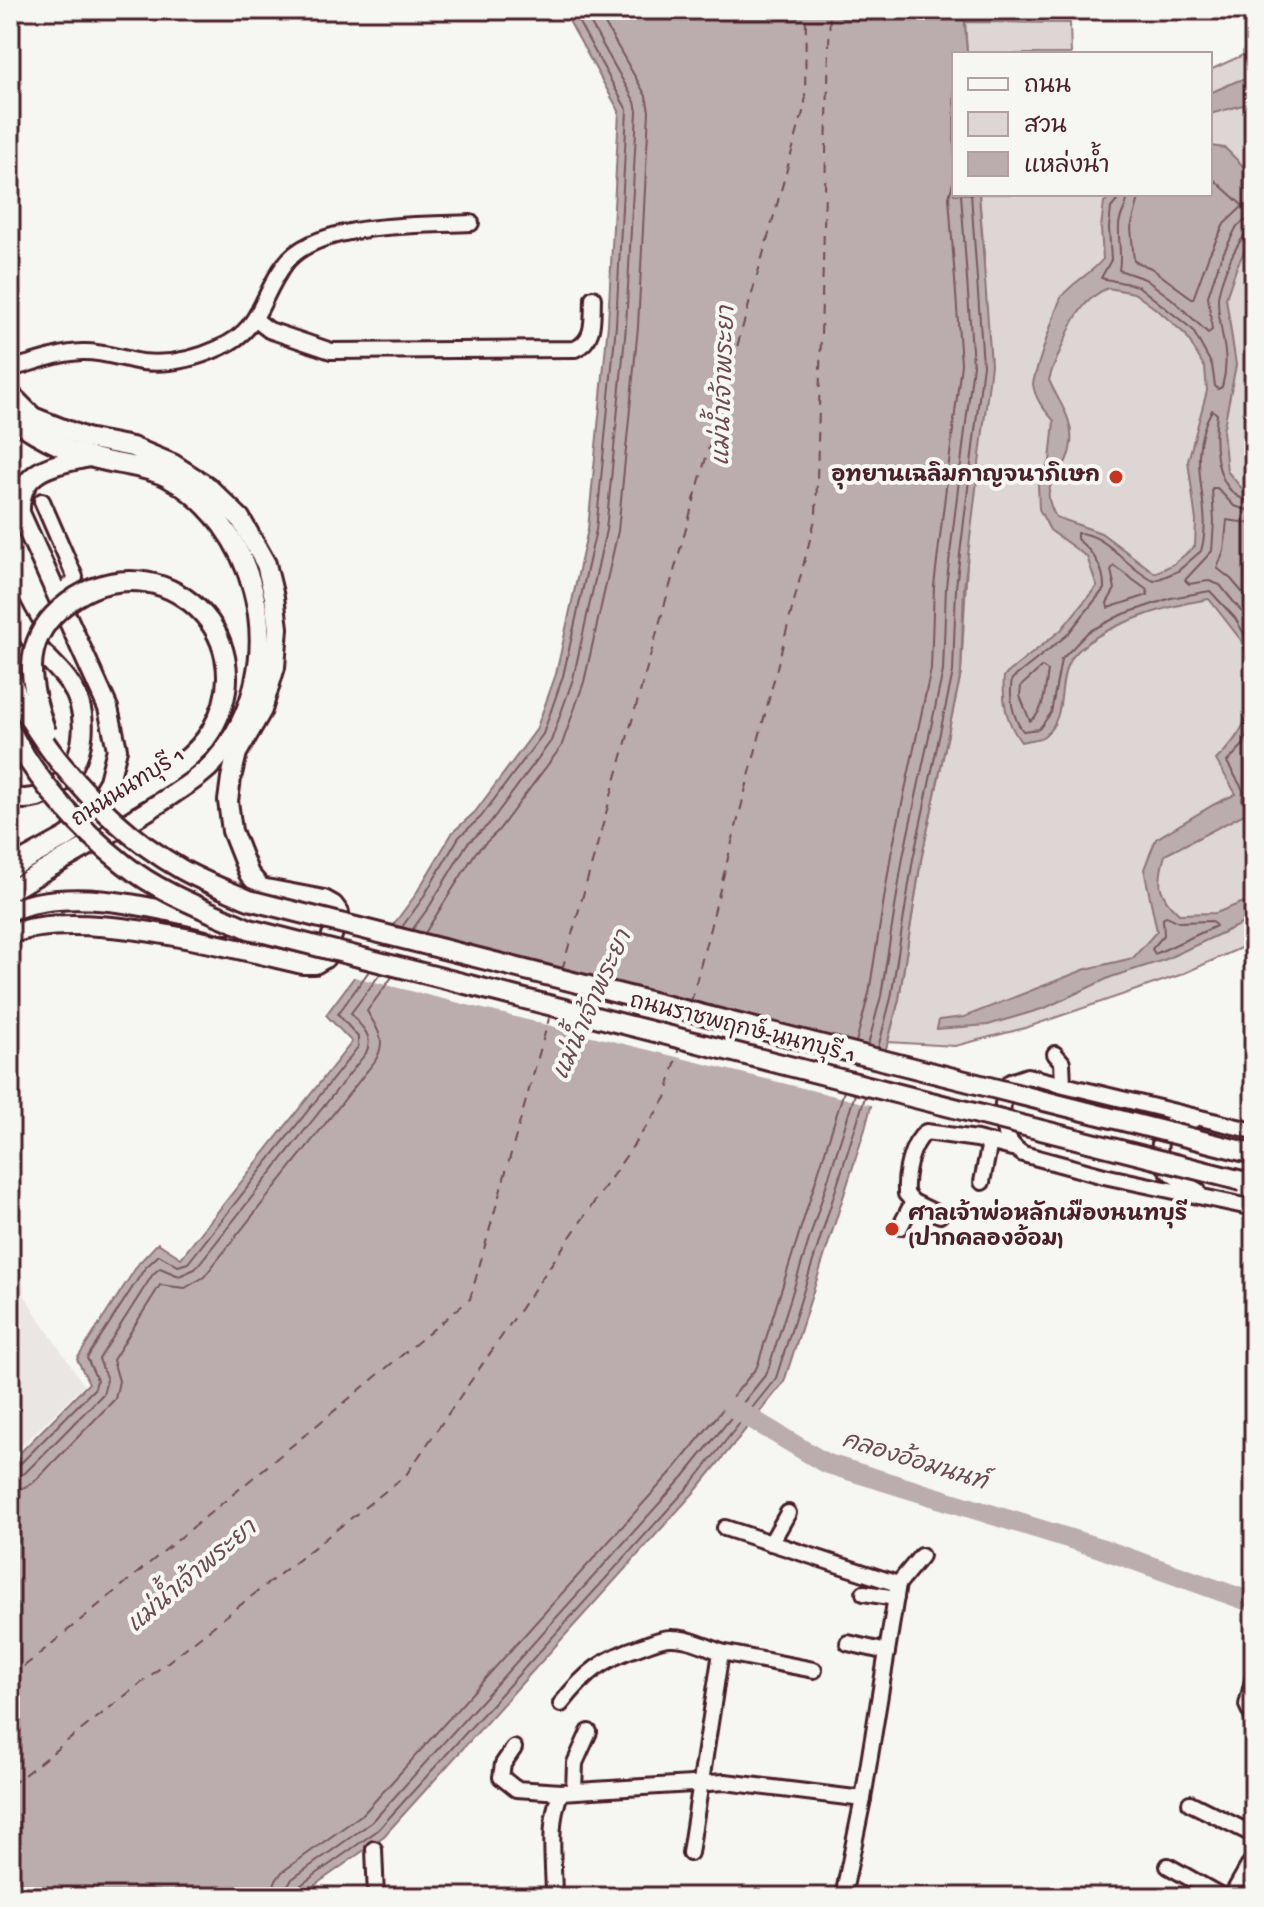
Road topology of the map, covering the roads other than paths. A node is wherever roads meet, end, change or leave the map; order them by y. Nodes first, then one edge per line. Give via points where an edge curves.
1 (471, 223) dead end
2 (593, 298) dead end
3 (256, 320) junction
4 (10, 369) edge
5 (10, 394) edge
6 (10, 415) edge
7 (89, 457) junction
8 (42, 501) dead end
9 (56, 595) junction
10 (10, 604) edge
11 (10, 675) edge
12 (10, 730) edge
13 (53, 753) junction
14 (10, 797) edge
15 (68, 836) junction
16 (10, 868) edge
17 (10, 891) edge
18 (10, 911) edge
19 (249, 929) junction
20 (10, 934) edge
21 (1055, 1054) dead end
22 (1063, 1084) junction
23 (1226, 1123) junction
24 (1254, 1131) edge
25 (990, 1142) junction
26 (1012, 1148) junction
27 (1254, 1154) edge
28 (982, 1182) dead end
29 (1254, 1184) edge
30 (1208, 1197) junction
31 (913, 1202) junction
32 (1254, 1208) edge
33 (940, 1215) dead end
34 (900, 1227) dead end
35 (788, 1513) dead end
36 (725, 1528) dead end
37 (771, 1543) junction
38 (921, 1556) dead end
39 (897, 1591) junction
40 (864, 1593) dead end
41 (848, 1643) dead end
42 (721, 1652) junction
43 (887, 1652) junction
44 (814, 1670) dead end
45 (1254, 1676) edge
46 (561, 1704) dead end
47 (1254, 1720) edge
48 (589, 1732) dead end
49 (514, 1748) dead end
50 (700, 1783) junction
51 (568, 1792) junction
52 (863, 1799) junction
53 (1190, 1803) dead end
54 (1254, 1835) edge
55 (374, 1849) dead end
56 (690, 1853) dead end
57 (1254, 1857) edge
58 (1168, 1866) dead end
59 (376, 1897) edge
60 (554, 1897) edge
61 (843, 1897) edge
62 (1223, 1897) edge
63 (1231, 1897) edge

1 - 3 street via 350,231 319,240 285,263
2 - 3 street via 590,339 575,349 331,351 269,330
3 - 4 street via 222,347 190,359 140,362 84,352
5 - 20 main road via 33,417 173,464 207,486 240,518 266,564 278,628 275,667 262,710 237,753 231,778 232,831 249,874 261,888 324,900 339,913 325,958 315,964 122,928 47,925
6 - 7 main road, ถนนนนทบุรี 1
7 - 9 main road via 29,479 19,500
7 - 17 main road, ถนนนนทบุรี 1 via 166,477 196,498 226,530 256,601 260,660 240,721 200,775
8 - 9 street via 75,577
9 - 15 main road via 108,708 117,749 109,781 90,814
10 - 14 main road via 35,645 71,685 84,719 79,754 62,781 45,795 23,801
11 - 13 main road, ถนนราชพฤกษ์-นนทบุรี 1, bridge via 29,719
12 - 19 main road, ถนนราชพฤกษ์-นนทบุรี 1, bridge via 52,794 125,866
13 - 15 main road, bridge via 31,684 33,650 47,620 90,588 130,579 169,589 200,609 229,669 225,700 211,731 182,764
13 - 27 main road, ถนนราชพฤกษ์-นนทบุรี 1, bridge via 105,814 136,841 249,900
15 - 16 main road
18 - 19 main road, bridge via 77,900 120,902
19 - 29 main road, ถนนราชพฤกษ์-นนทบุรี 1, bridge
21 - 22 street via 1062,1062
22 - 23 street
22 - 26 street via 1027,1076 1010,1082 1002,1110
23 - 24 street
23 - 30 street via 1183,1119 1164,1126 1157,1148 1167,1172
25 - 26 street
25 - 28 street
25 - 31 street via 926,1132 916,1145 906,1181 906,1194
26 - 30 street via 1046,1162
30 - 32 street
31 - 33 street
31 - 34 street
35 - 37 street
36 - 37 street
37 - 39 street
38 - 39 street
39 - 40 street
39 - 43 street
41 - 43 street
42 - 44 street
42 - 46 street via 670,1637 649,1643 596,1665
42 - 50 street
43 - 52 street
45 - 47 street via 1247,1705
48 - 51 street
49 - 51 street via 500,1770 509,1785
50 - 51 street
50 - 52 street
50 - 56 street
51 - 60 street via 556,1804
52 - 61 street
53 - 54 street
55 - 59 street
57 - 63 street
58 - 62 street

